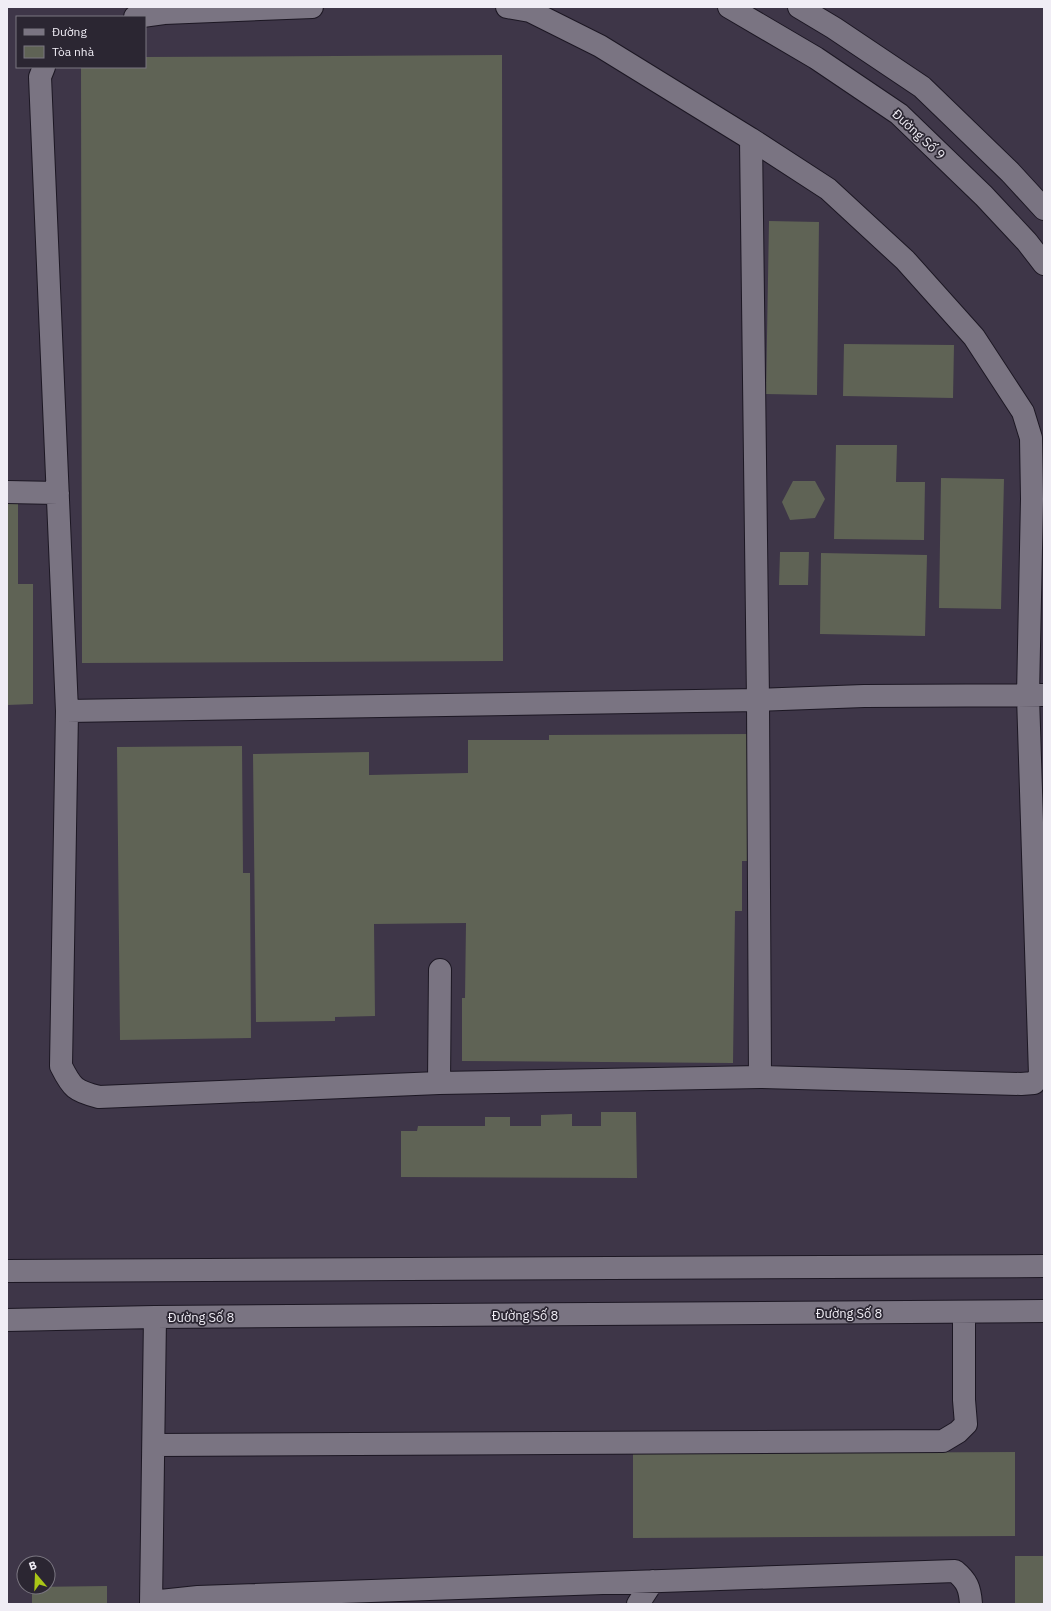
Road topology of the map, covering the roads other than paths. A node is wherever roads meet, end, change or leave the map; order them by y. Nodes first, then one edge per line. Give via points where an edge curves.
1 (312, 7) edge
2 (507, 7) edge
3 (729, 7) edge
4 (799, 7) edge
5 (142, 16) edge
6 (44, 68) edge
7 (751, 139) junction
8 (1044, 209) edge
9 (1044, 264) edge
10 (7, 492) edge
11 (58, 493) junction
12 (1036, 696) edge
13 (758, 700) junction
14 (67, 711) junction
15 (440, 970) dead end
16 (760, 1077) junction
17 (439, 1083) junction
18 (1044, 1266) edge
19 (7, 1271) edge
20 (1044, 1311) edge
21 (964, 1312) junction
22 (155, 1317) junction
23 (7, 1320) edge
24 (154, 1445) junction
25 (653, 1581) junction
26 (484, 1596) edge
27 (151, 1603) edge
28 (638, 1604) edge
29 (970, 1604) edge

1 - 5 street
2 - 7 street via 530,11 600,46
3 - 9 street, Đường Số 9 via 816,58 899,114 984,196
4 - 8 street via 922,87 1010,172
6 - 11 street via 40,77
7 - 12 street via 828,189 905,260 974,338 1023,412 1031,438
7 - 13 street
10 - 11 street
11 - 14 street
12 - 13 street via 864,696
12 - 16 street via 1040,1076 1034,1082 1021,1084
13 - 14 street
13 - 16 street
14 - 17 street via 61,1066 71,1085 99,1097
15 - 17 street
16 - 17 street
18 - 19 street
20 - 21 street, Đường Số 8
21 - 22 street, Đường Số 8
21 - 24 street via 966,1424 943,1441
22 - 23 street, Đường Số 8
22 - 24 street
24 - 27 street
25 - 26 street
25 - 28 street
25 - 29 street via 955,1571 963,1578 970,1591
26 - 27 street via 198,1597

